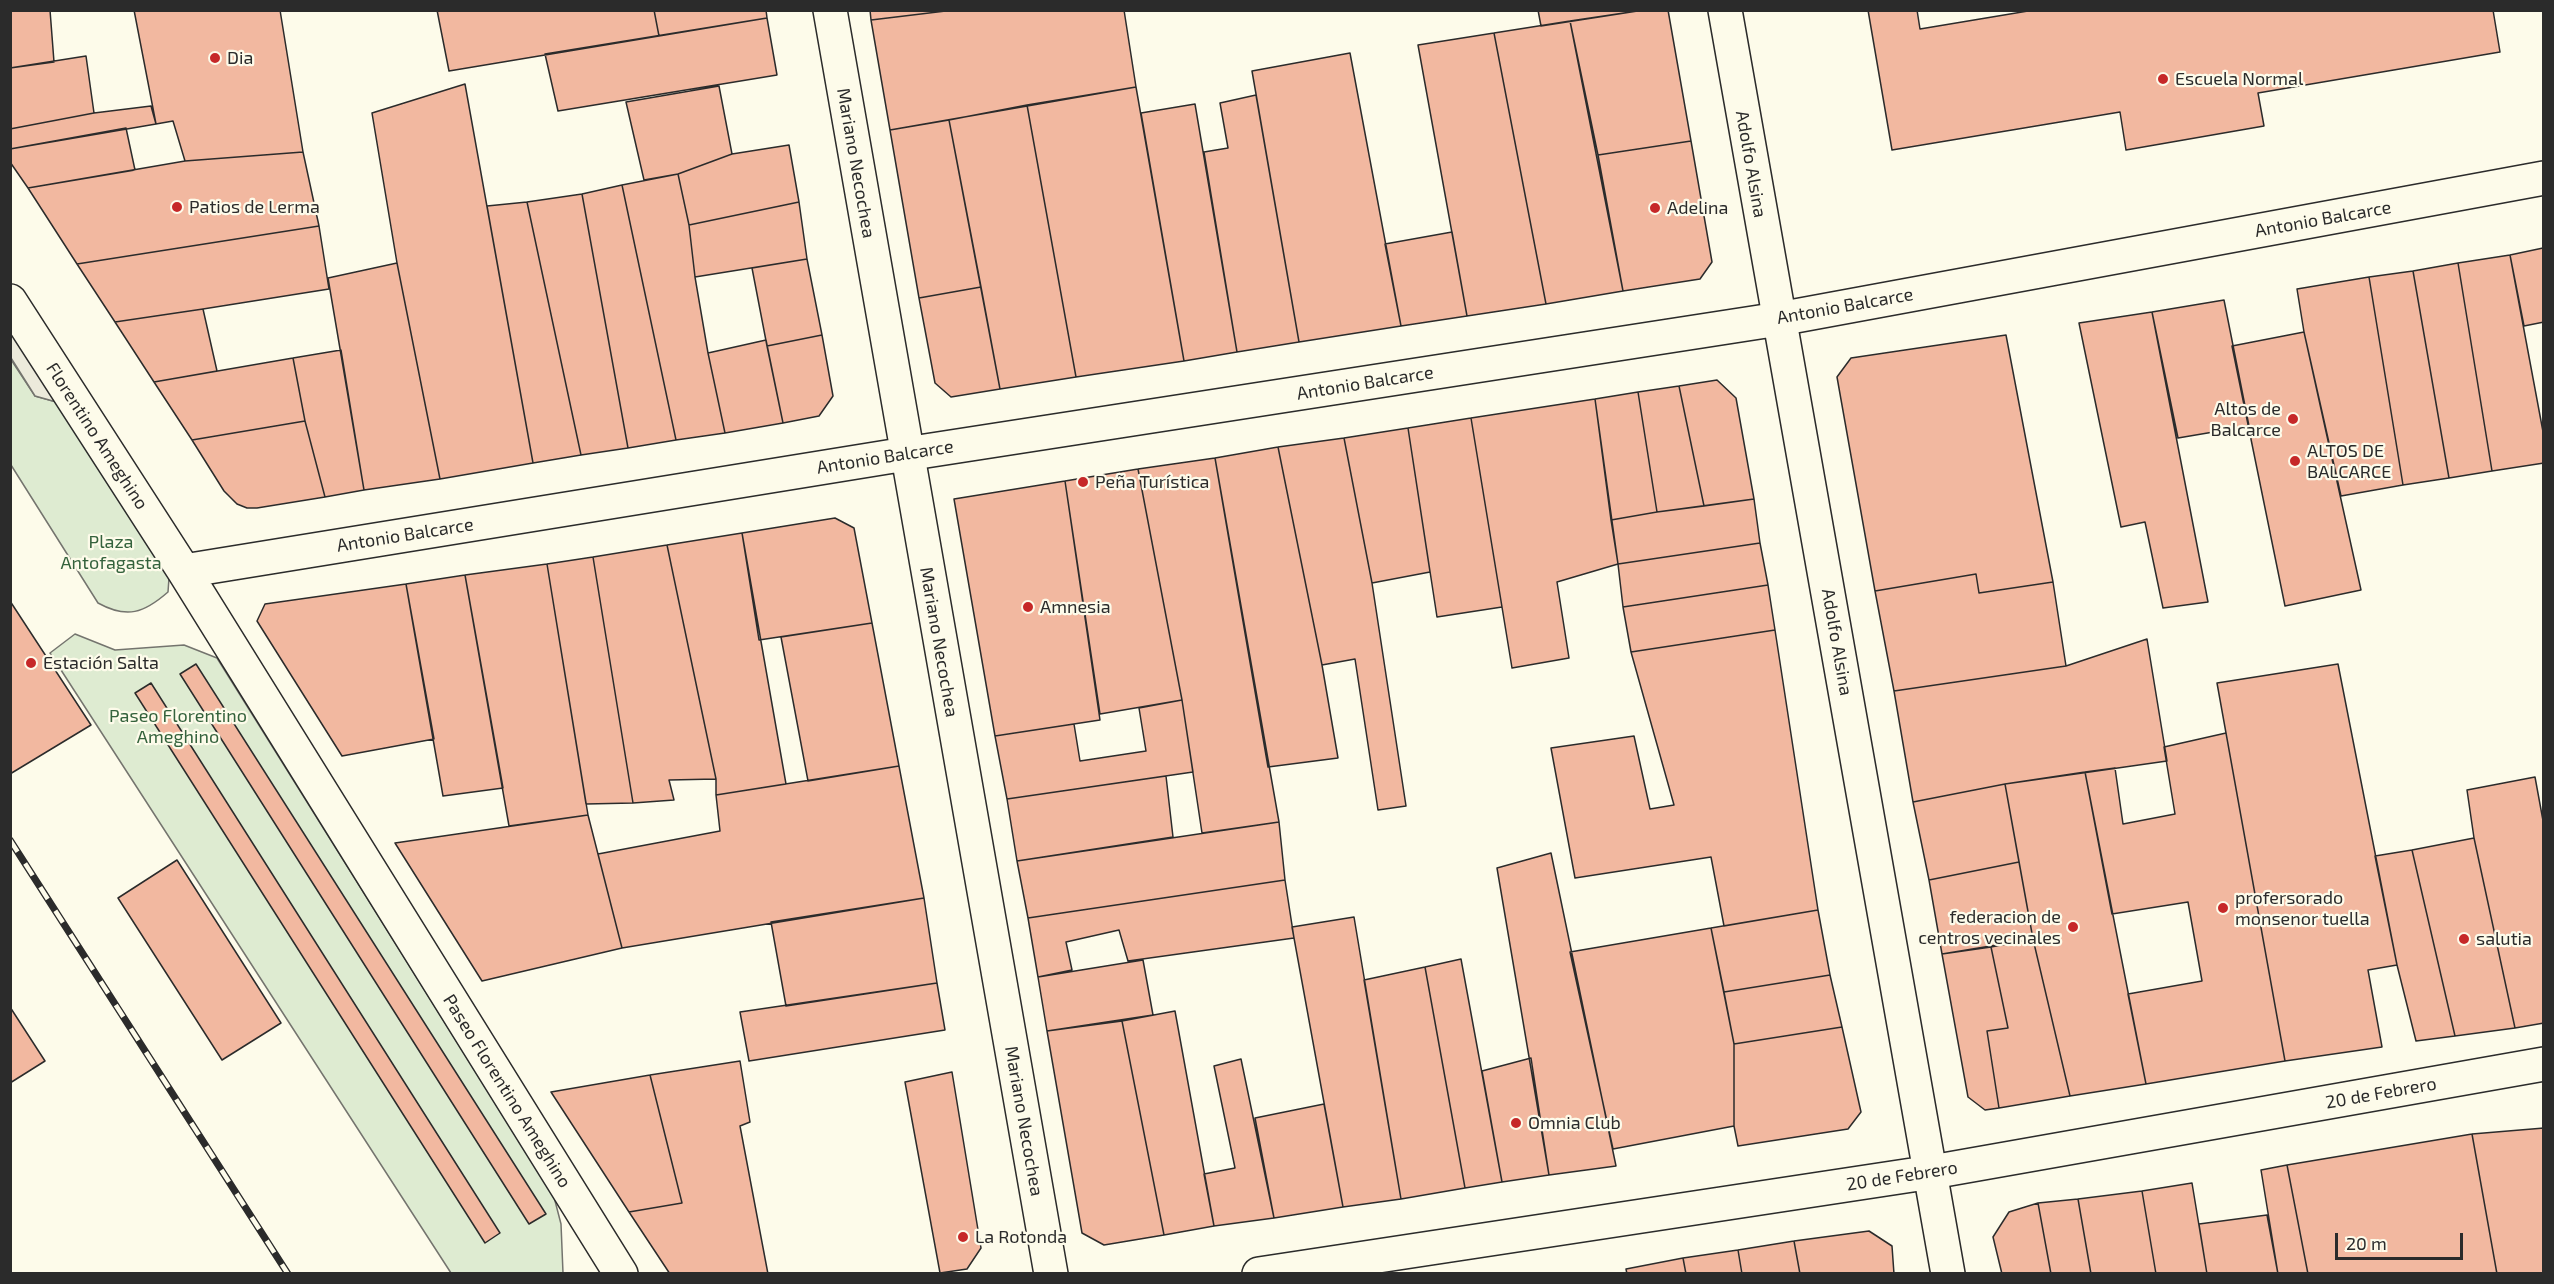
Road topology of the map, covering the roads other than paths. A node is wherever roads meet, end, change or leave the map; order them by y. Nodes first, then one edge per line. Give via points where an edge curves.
1 (830, 10) edge
2 (1725, 10) edge
3 (2544, 178) edge
4 (10, 301) edge
5 (1779, 319) junction
6 (906, 454) junction
7 (184, 571) junction
8 (2544, 1064) edge
9 (1932, 1172) junction
10 (621, 1274) edge
11 (1052, 1274) edge
12 (1259, 1274) edge
13 (1948, 1274) edge

1 - 6 street, Mariano Necochea
2 - 5 street, Adolfo Alsina
3 - 5 street, Antonio Balcarce
4 - 7 street, Florentino Ameghino
5 - 6 street, Antonio Balcarce
5 - 9 street, Adolfo Alsina
6 - 7 street, Antonio Balcarce
6 - 11 street, Mariano Necochea
7 - 10 street, Paseo Florentino Ameghino
8 - 9 street, 20 de Febrero
9 - 12 street, 20 de Febrero
9 - 13 street, Adolfo Alsina

